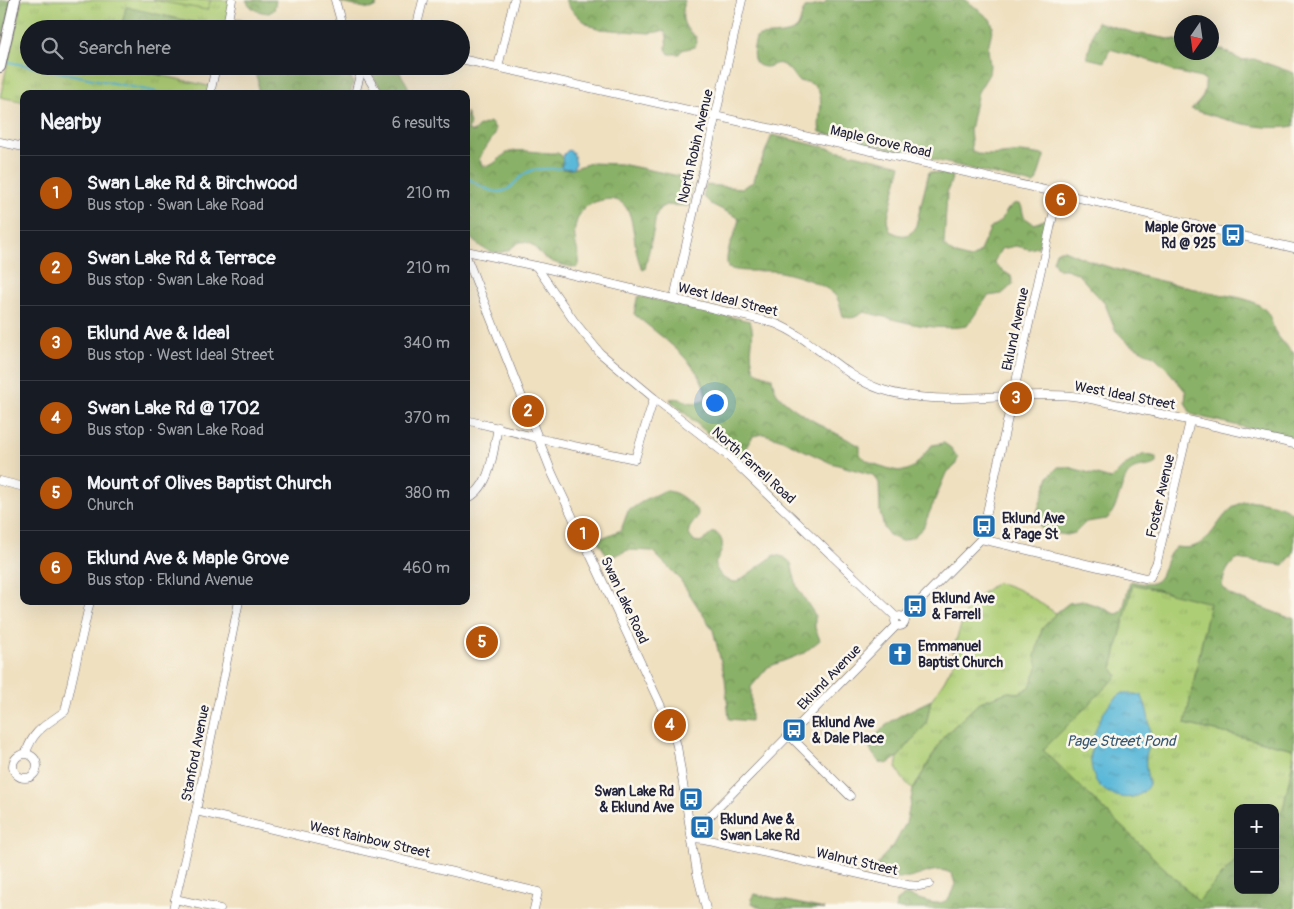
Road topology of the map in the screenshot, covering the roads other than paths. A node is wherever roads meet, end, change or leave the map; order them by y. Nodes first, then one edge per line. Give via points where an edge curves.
1 (15, 0) edge
2 (232, 0) edge
3 (335, 0) edge
4 (423, 0) edge
5 (514, 0) edge
6 (742, 0) edge
7 (228, 20) edge
8 (341, 20) edge
9 (418, 20) edge
10 (470, 61) edge
11 (1, 63) edge
12 (498, 67) junction
13 (214, 75) edge
14 (359, 75) edge
15 (366, 75) edge
16 (211, 90) edge
17 (356, 90) edge
18 (375, 90) edge
19 (714, 116) junction
20 (0, 142) edge
21 (20, 146) edge
22 (1058, 193) junction
23 (1294, 248) edge
24 (470, 252) edge
25 (470, 266) edge
26 (536, 266) junction
27 (674, 298) junction
28 (1014, 395) junction
29 (654, 398) junction
30 (470, 421) edge
31 (1190, 421) junction
32 (498, 427) junction
33 (538, 438) junction
34 (1294, 444) edge
35 (0, 481) edge
36 (20, 486) edge
37 (470, 497) edge
38 (981, 539) junction
39 (89, 605) edge
40 (237, 605) edge
41 (899, 620) junction
42 (789, 735) junction
43 (26, 753) dead end
44 (850, 796) dead end
45 (196, 811) junction
46 (690, 824) junction
47 (692, 838) junction
48 (929, 884) dead end
49 (175, 899) junction
50 (173, 909) edge
51 (220, 909) edge
52 (534, 909) edge
53 (706, 909) edge

1 - 11 main road
2 - 7 street
3 - 8 street
4 - 9 street
5 - 12 street
6 - 19 street, North Robin Avenue
10 - 12 street, Maple Grove Road
12 - 19 street, Maple Grove Road
13 - 16 street
14 - 17 street
15 - 18 street
19 - 22 street, Maple Grove Road
19 - 27 street, North Robin Avenue
20 - 21 street
22 - 23 street, Maple Grove Road
22 - 28 street, Eklund Avenue
24 - 26 street, West Ideal Street
25 - 33 street, Swan Lake Road
26 - 27 street, West Ideal Street
26 - 29 street, North Farrell Road via 600,353
27 - 28 street, West Ideal Street via 762,318 783,326 851,374 881,389 932,397
28 - 31 street, West Ideal Street via 1073,396
28 - 38 street, Eklund Avenue
29 - 33 street via 635,459
29 - 41 street, North Farrell Road via 740,466
30 - 32 street
31 - 34 street, West Ideal Street
31 - 38 street, Foster Avenue via 1152,576 1145,578
32 - 33 street
32 - 37 street via 487,477
33 - 46 street, Swan Lake Road via 673,732
35 - 36 street
38 - 41 street, Eklund Avenue
39 - 43 street via 65,711 30,739
40 - 45 street, Stanford Avenue
41 - 42 street, Eklund Avenue
42 - 44 street
42 - 46 street, Eklund Avenue via 704,821
45 - 49 street, Stanford Avenue
45 - 52 street, West Rainbow Street via 538,892
46 - 47 street, Swan Lake Road
47 - 48 street, Walnut Street via 704,838 908,885
47 - 53 street, Swan Lake Road
49 - 50 street, Stanford Avenue
49 - 51 street

